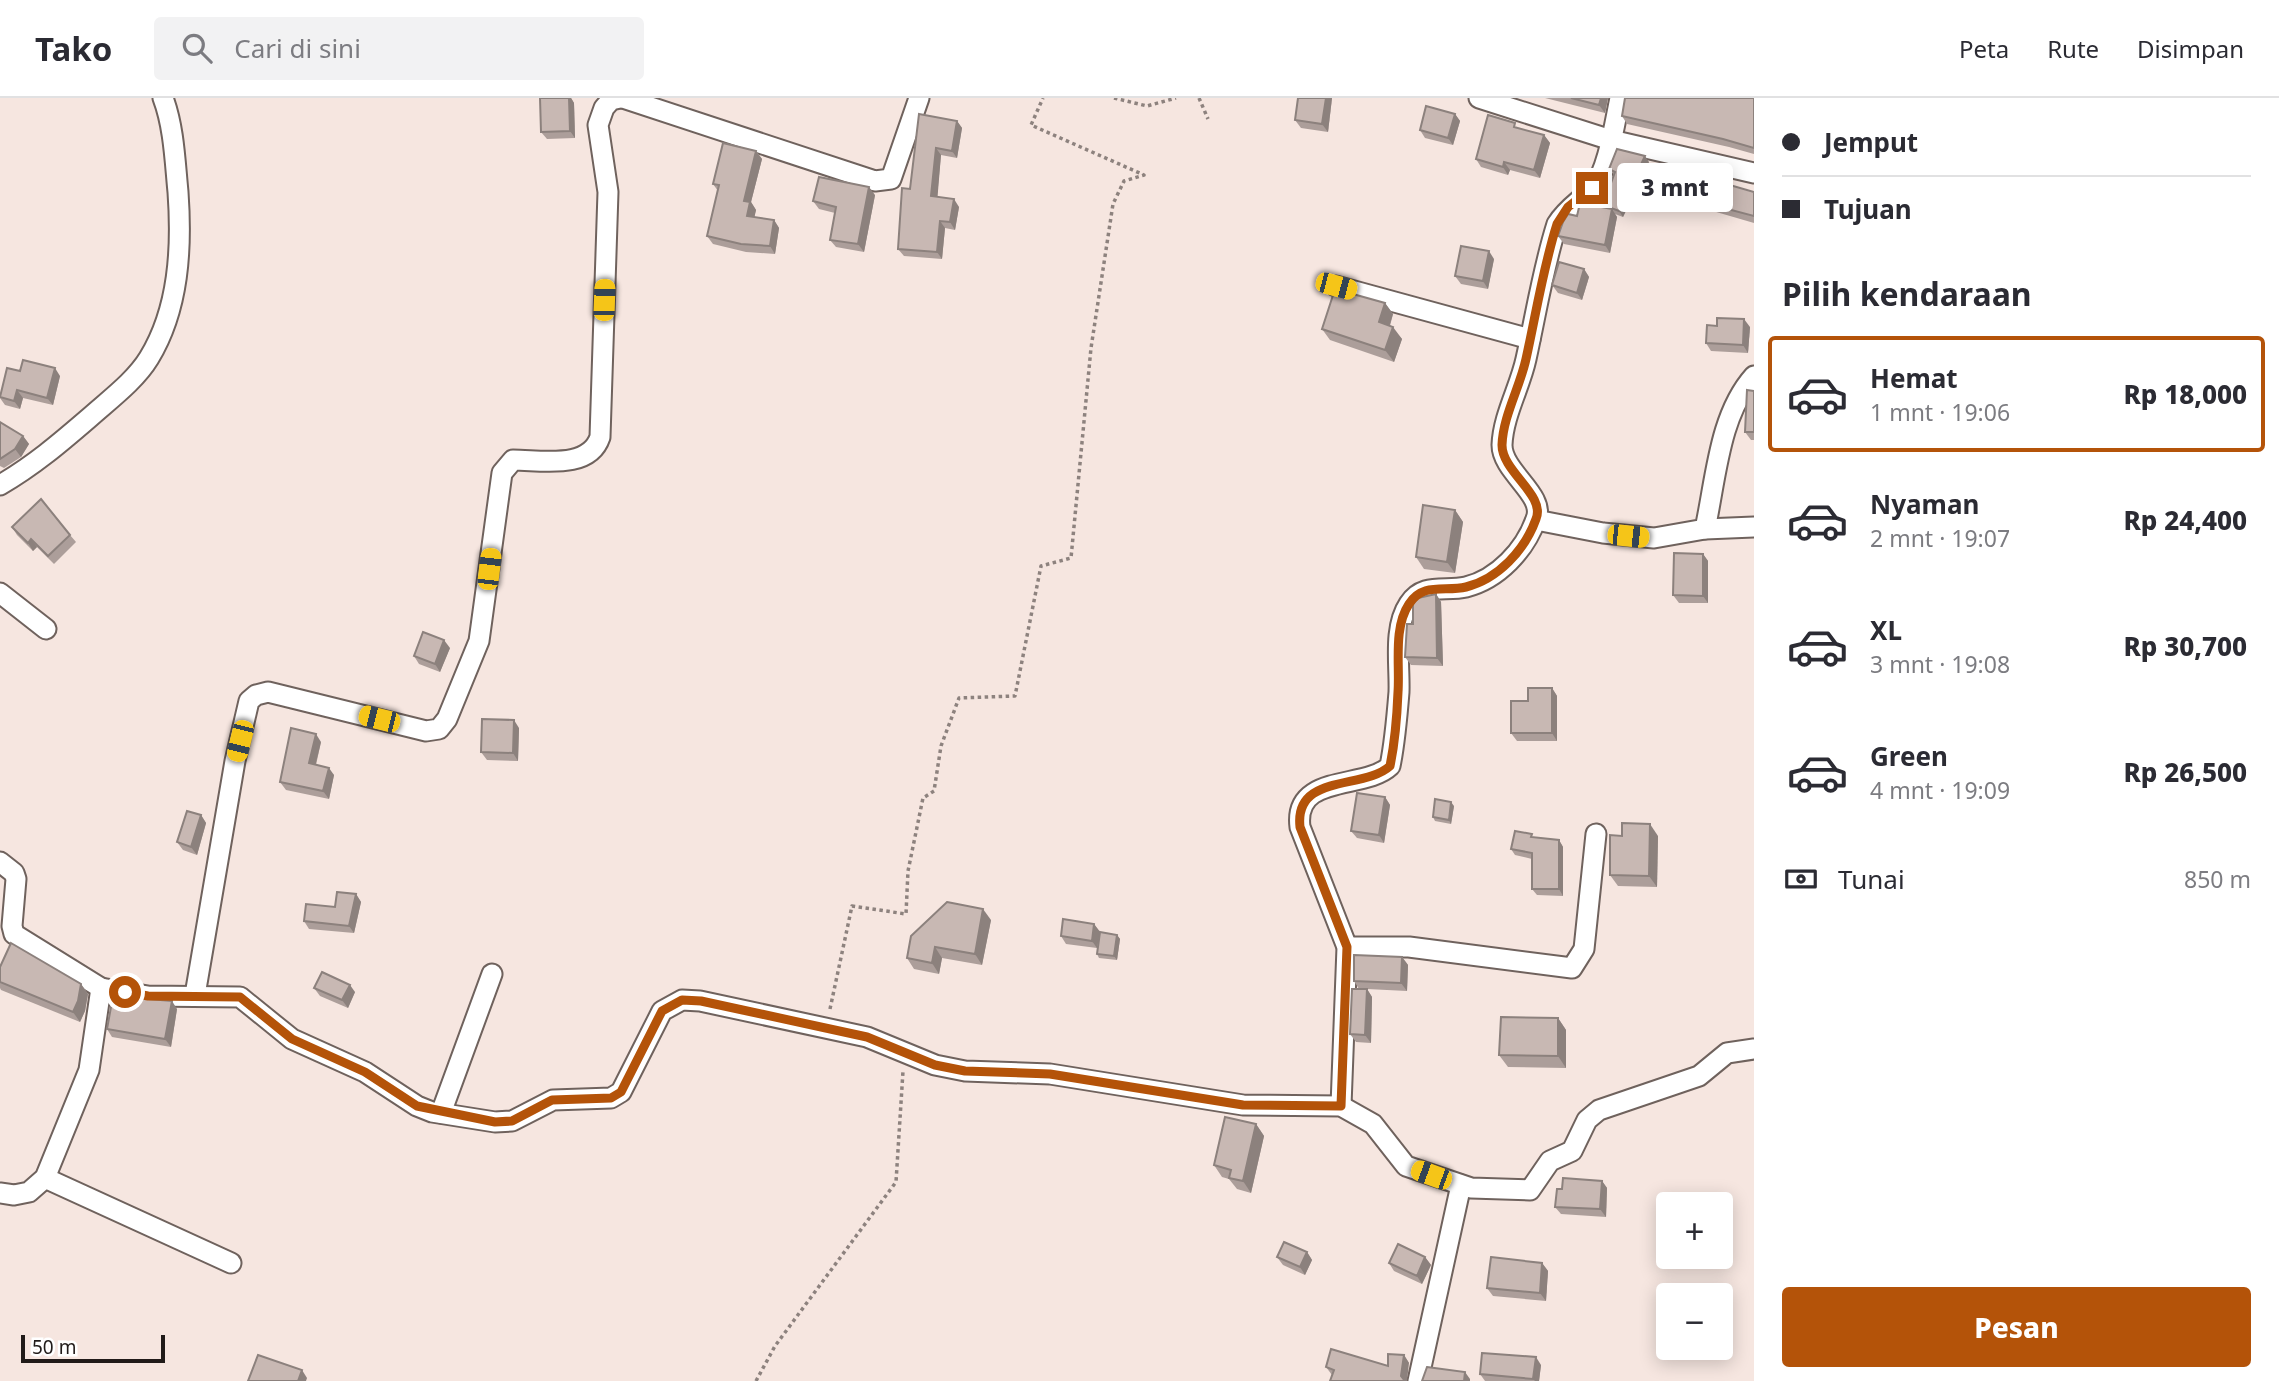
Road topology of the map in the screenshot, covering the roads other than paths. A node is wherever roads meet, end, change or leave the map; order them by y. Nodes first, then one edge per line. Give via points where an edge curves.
1 (163, 98) edge
2 (622, 98) edge
3 (919, 98) edge
4 (1479, 98) edge
5 (1620, 98) edge
6 (1611, 140) junction
7 (1754, 173) edge
8 (1336, 286) edge
9 (1530, 339) junction
10 (1754, 376) edge
11 (0, 485) edge
12 (1536, 520) junction
13 (1754, 527) edge
14 (1705, 529) junction
15 (0, 593) edge
16 (46, 629) dead end
17 (1596, 834) dead end
18 (0, 862) edge
19 (1347, 947) junction
20 (492, 974) dead end
21 (101, 988) junction
22 (195, 995) junction
23 (1754, 1049) edge
24 (1341, 1106) junction
25 (441, 1113) junction
26 (45, 1178) junction
27 (1461, 1185) junction
28 (0, 1193) edge
29 (231, 1263) dead end
30 (1418, 1381) edge

1 - 11 street via 180,220 174,293 161,333 148,360 118,391 32,467
2 - 3 street via 875,181 891,179
2 - 22 street via 611,100 598,125 608,192 600,437 595,449 581,459 513,460 502,473 479,641 439,729 426,731 268,692 249,701 234,761
4 - 6 street
5 - 6 street
6 - 7 street
6 - 9 street via 1596,183 1568,207 1557,224
8 - 9 street
9 - 12 street via 1502,452 1535,502
10 - 14 street via 1730,413
12 - 14 street via 1654,538
12 - 19 street via 1498,572 1464,588 1439,587 1417,593 1407,606 1399,641 1399,691 1390,766 1380,774 1315,792 1301,806 1300,827
13 - 14 street
15 - 16 street
17 - 19 street via 1584,949 1572,968 1409,947
18 - 21 street via 16,879 14,934
19 - 24 street
20 - 25 street
21 - 22 street via 148,996
21 - 26 street via 89,1070
22 - 25 street via 240,997 292,1039 365,1072 417,1106
23 - 27 street via 1727,1053 1699,1076 1599,1110 1587,1120 1572,1151 1550,1161 1530,1190
24 - 25 street via 1243,1105 1050,1074 965,1071 828,1029 682,1000 662,1011 621,1092 611,1098 552,1100 512,1121
24 - 27 street via 1373,1124 1406,1166
26 - 28 street via 29,1192
26 - 29 street
27 - 30 street

